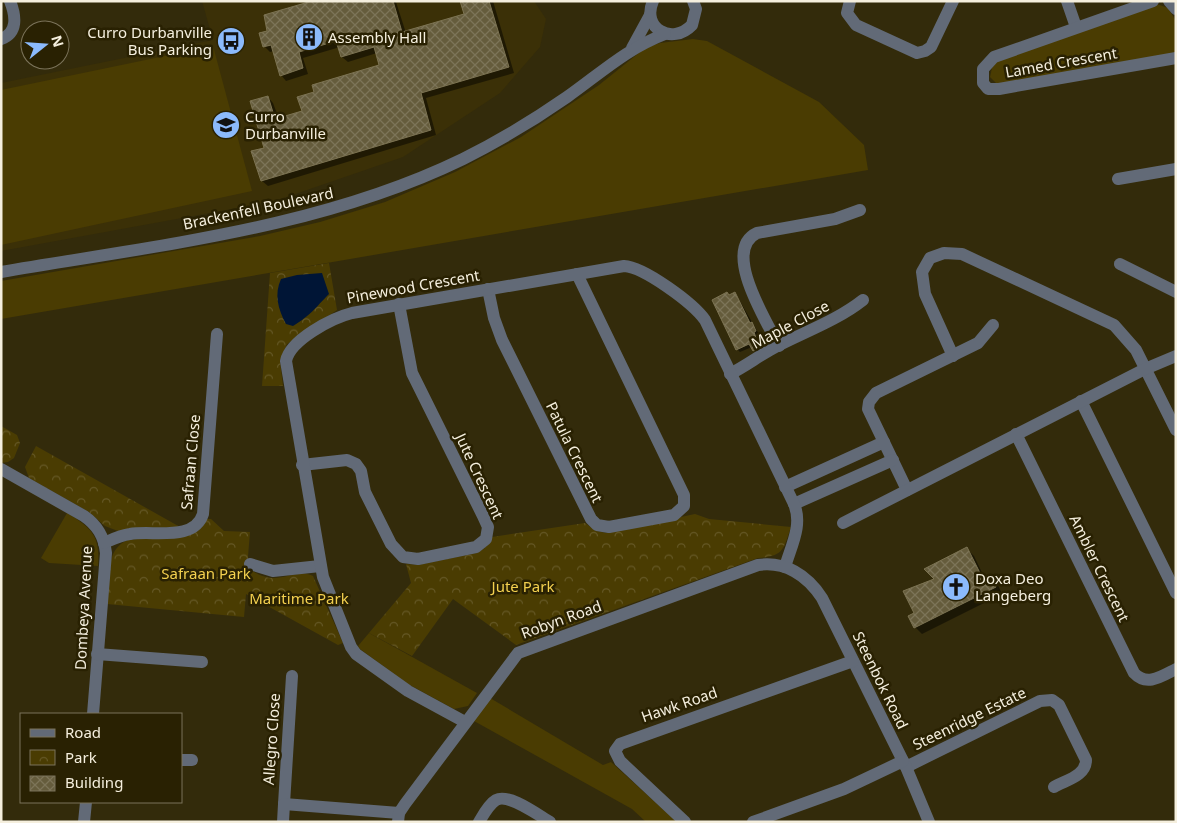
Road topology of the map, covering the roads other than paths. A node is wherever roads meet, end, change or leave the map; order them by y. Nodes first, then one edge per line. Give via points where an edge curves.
1 (10, 1) edge
2 (850, 1) edge
3 (953, 1) edge
4 (1067, 1) edge
5 (1154, 1) edge
6 (1169, 1) edge
7 (697, 4) edge
8 (649, 7) edge
9 (1176, 9) edge
10 (1076, 27) junction
11 (665, 34) junction
12 (1, 39) edge
13 (632, 48) junction
14 (1176, 58) edge
15 (1174, 171) edge
16 (1118, 179) dead end
17 (860, 210) dead end
18 (1120, 264) dead end
19 (1, 272) edge
20 (577, 274) junction
21 (488, 289) junction
22 (1176, 292) edge
23 (863, 300) dead end
24 (399, 304) junction
25 (993, 325) dead end
26 (217, 334) dead end
27 (779, 346) junction
28 (953, 356) junction
29 (1175, 358) edge
30 (1145, 369) junction
31 (730, 374) junction
32 (1081, 402) junction
33 (1176, 430) edge
34 (1016, 434) junction
35 (884, 442) junction
36 (893, 460) junction
37 (302, 465) junction
38 (1, 470) edge
39 (785, 487) junction
40 (907, 490) junction
41 (794, 504) junction
42 (843, 523) dead end
43 (104, 543) junction
44 (250, 564) dead end
45 (320, 566) junction
46 (785, 567) junction
47 (1176, 593) edge
48 (98, 654) junction
49 (853, 660) junction
50 (202, 662) dead end
51 (1176, 669) edge
52 (292, 676) dead end
53 (93, 713) edge
54 (465, 722) junction
55 (904, 764) junction
56 (1054, 786) dead end
57 (86, 803) edge
58 (284, 804) junction
59 (399, 818) edge
60 (773, 818) edge
61 (84, 822) edge
62 (283, 822) edge
63 (478, 822) edge
64 (550, 822) edge
65 (686, 822) edge
66 (753, 822) edge
67 (929, 822) edge

1 - 12 street via 15,24 12,32
2 - 3 street via 847,13 854,24 917,53 931,47
4 - 10 street, Lamed Crescent
5 - 10 street, Lamed Crescent
6 - 9 street
7 - 11 street, Brackenfell Boulevard via 695,18 687,31
8 - 11 street via 654,24
8 - 13 street, Brackenfell Boulevard
10 - 14 street, Lamed Crescent via 994,57 983,69 981,79 984,86 999,89
11 - 13 street, Brackenfell Boulevard
13 - 19 street, Brackenfell Boulevard via 509,134 389,190 341,207 272,224
15 - 16 street
17 - 27 street via 835,219 757,233 746,241 742,251 747,279
18 - 22 street
20 - 21 street, Pinewood Crescent
20 - 21 street, Patula Crescent via 684,495 684,506 678,513 608,527 597,525 591,519 502,340
20 - 31 street, Pinewood Crescent via 624,266 646,272 701,316
21 - 24 street, Pinewood Crescent
23 - 27 street, Maple Close via 848,312
24 - 37 street, Pinewood Crescent via 338,317 288,353 286,369
24 - 37 street, Jute Crescent via 412,373 488,527 486,538 476,548 418,559 403,557 391,544 365,492 361,471 356,464 347,460
25 - 28 street via 978,343
26 - 43 street, Safraan Close via 202,518 194,528 185,531 130,534
27 - 31 street, Maple Close
28 - 30 street via 925,294 922,272 930,258 952,252 1114,325 1131,342
28 - 35 street via 872,397 868,409
29 - 30 street
30 - 32 street
30 - 33 street
31 - 39 street, Pinewood Crescent
32 - 34 street
32 - 47 street
34 - 40 street
34 - 51 street, Ambler Crescent via 1134,674 1149,681
35 - 36 street
35 - 39 street
36 - 40 street
36 - 41 street
37 - 45 street, Pinewood Crescent
38 - 43 street, Dombeya Avenue via 84,516 96,525
39 - 41 street, Pinewood Crescent
40 - 42 street
41 - 46 street, Pinewood Crescent via 798,527
43 - 48 street, Dombeya Avenue via 106,553
44 - 45 street via 274,571
45 - 54 street, Pinewood Crescent via 333,606 356,654 408,690
46 - 49 street, Steenbok Road via 805,578 817,590
46 - 54 street, Robyn Road via 758,565 524,649 514,656
48 - 50 street
48 - 53 street, Dombeya Avenue
49 - 55 street, Steenbok Road
49 - 65 street, Hawk Road via 620,744 616,751 620,761
52 - 58 street, Allegro Close
54 - 59 street, Robyn Road
55 - 56 street, Steenridge Estate via 1048,699 1059,705 1086,760 1079,774
55 - 60 street
55 - 67 street, Steenbok Road
57 - 61 street
58 - 59 street
58 - 62 street, Allegro Close
60 - 66 street
63 - 64 street via 494,802 503,798 513,800

